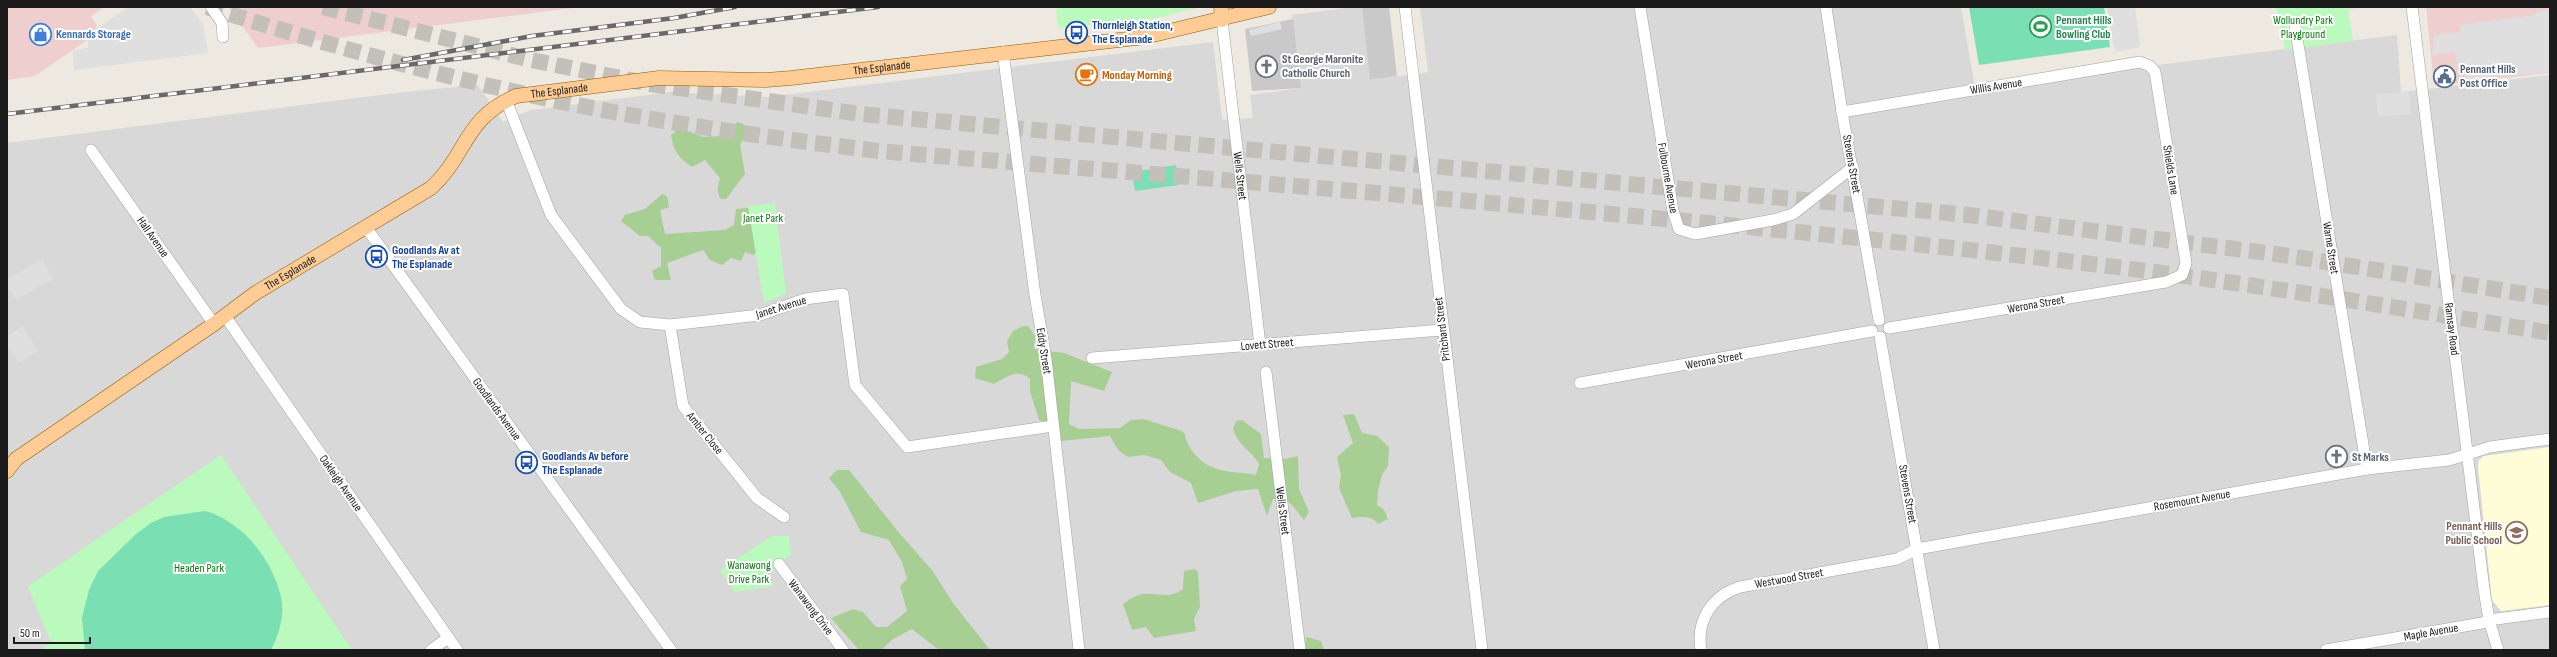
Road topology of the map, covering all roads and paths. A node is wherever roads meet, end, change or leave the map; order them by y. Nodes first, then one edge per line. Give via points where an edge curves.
1 (211, 7) edge
2 (1269, 7) edge
3 (1405, 7) edge
4 (1640, 7) edge
5 (1826, 7) edge
6 (2412, 7) edge
7 (1222, 13) edge
8 (2296, 26) dead end
9 (223, 37) dead end
10 (1003, 52) junction
11 (2150, 66) joint
12 (506, 100) junction
13 (1842, 112) junction
14 (91, 150) dead end
15 (1853, 167) junction
16 (366, 226) junction
17 (2182, 275) joint
18 (219, 320) junction
19 (1879, 320) junction
20 (670, 325) junction
21 (1889, 328) junction
22 (1442, 330) junction
23 (1876, 334) junction
24 (1260, 345) junction
25 (1092, 358) dead end
26 (1266, 372) dead end
27 (1580, 382) dead end
28 (1053, 426) junction
29 (2550, 439) edge
30 (2467, 455) junction
31 (12, 460) edge
32 (2367, 469) junction
33 (7, 471) edge
34 (784, 518) dead end
35 (1917, 549) junction
36 (779, 564) dead end
37 (2550, 612) edge
38 (2489, 620) junction
39 (448, 638) junction
40 (1697, 649) edge
41 (431, 650) edge
42 (457, 650) edge
43 (671, 650) edge
44 (844, 650) edge
45 (1079, 650) edge
46 (1300, 650) edge
47 (1482, 650) edge
48 (1934, 650) edge
49 (2326, 650) edge
50 (2498, 650) edge

1 - 9 street via 222,23
2 - 7 main road, The Esplanade
3 - 22 street, Pritchard Street
4 - 15 street, Fulbourne Avenue via 1673,211 1679,229 1695,234 1793,214
5 - 13 street, Stevens Street
6 - 30 street, Ramsay Road
7 - 10 main road, The Esplanade via 1145,37
7 - 24 street, Wells Street
8 - 32 street, Warne Street
10 - 12 main road, The Esplanade via 766,80 640,80 527,93
10 - 28 street, Eddy Street
11 - 13 street, Willis Avenue via 2140,62
11 - 17 street, Shields Lane via 2155,72 2186,263
12 - 16 main road, The Esplanade via 488,112 473,128 447,171 431,188
12 - 20 street, Janet Avenue via 546,206 556,223 621,309 640,322
13 - 15 street, Stevens Street
14 - 18 street, Hall Avenue
15 - 19 street, Stevens Street
16 - 18 main road, The Esplanade via 254,294
16 - 43 street, Goodlands Avenue
17 - 21 street, Werona Street via 2166,282
18 - 31 main road, The Esplanade
18 - 39 street, Oakleigh Avenue
19 - 21 street via 1885,321
19 - 23 street via 1874,322
20 - 28 street, Janet Avenue via 760,315 805,298 843,294 855,385 907,447
20 - 34 street, Amber Close via 682,406 756,498
21 - 23 street via 1888,334
22 - 24 street, Lovett Street
22 - 47 street, Pritchard Street
23 - 27 street, Werona Street
23 - 35 street, Stevens Street
24 - 25 street, Lovett Street
26 - 46 street, Wells Street
28 - 45 street, Eddy Street
29 - 30 street, Rosemount Avenue via 2490,447
30 - 32 street, Rosemount Avenue via 2449,460
30 - 38 street, Ramsay Road
31 - 33 main road, The Esplanade
32 - 35 street, Rosemount Avenue
35 - 40 street, Westwood Street via 1897,559 1729,590 1717,598 1705,616
35 - 48 street, Stevens Street
36 - 44 street, Wanawong Drive
37 - 38 street, Maple Avenue
38 - 49 street, Maple Avenue
38 - 50 street, Ramsay Road
39 - 41 street
39 - 42 street, Oakleigh Avenue

